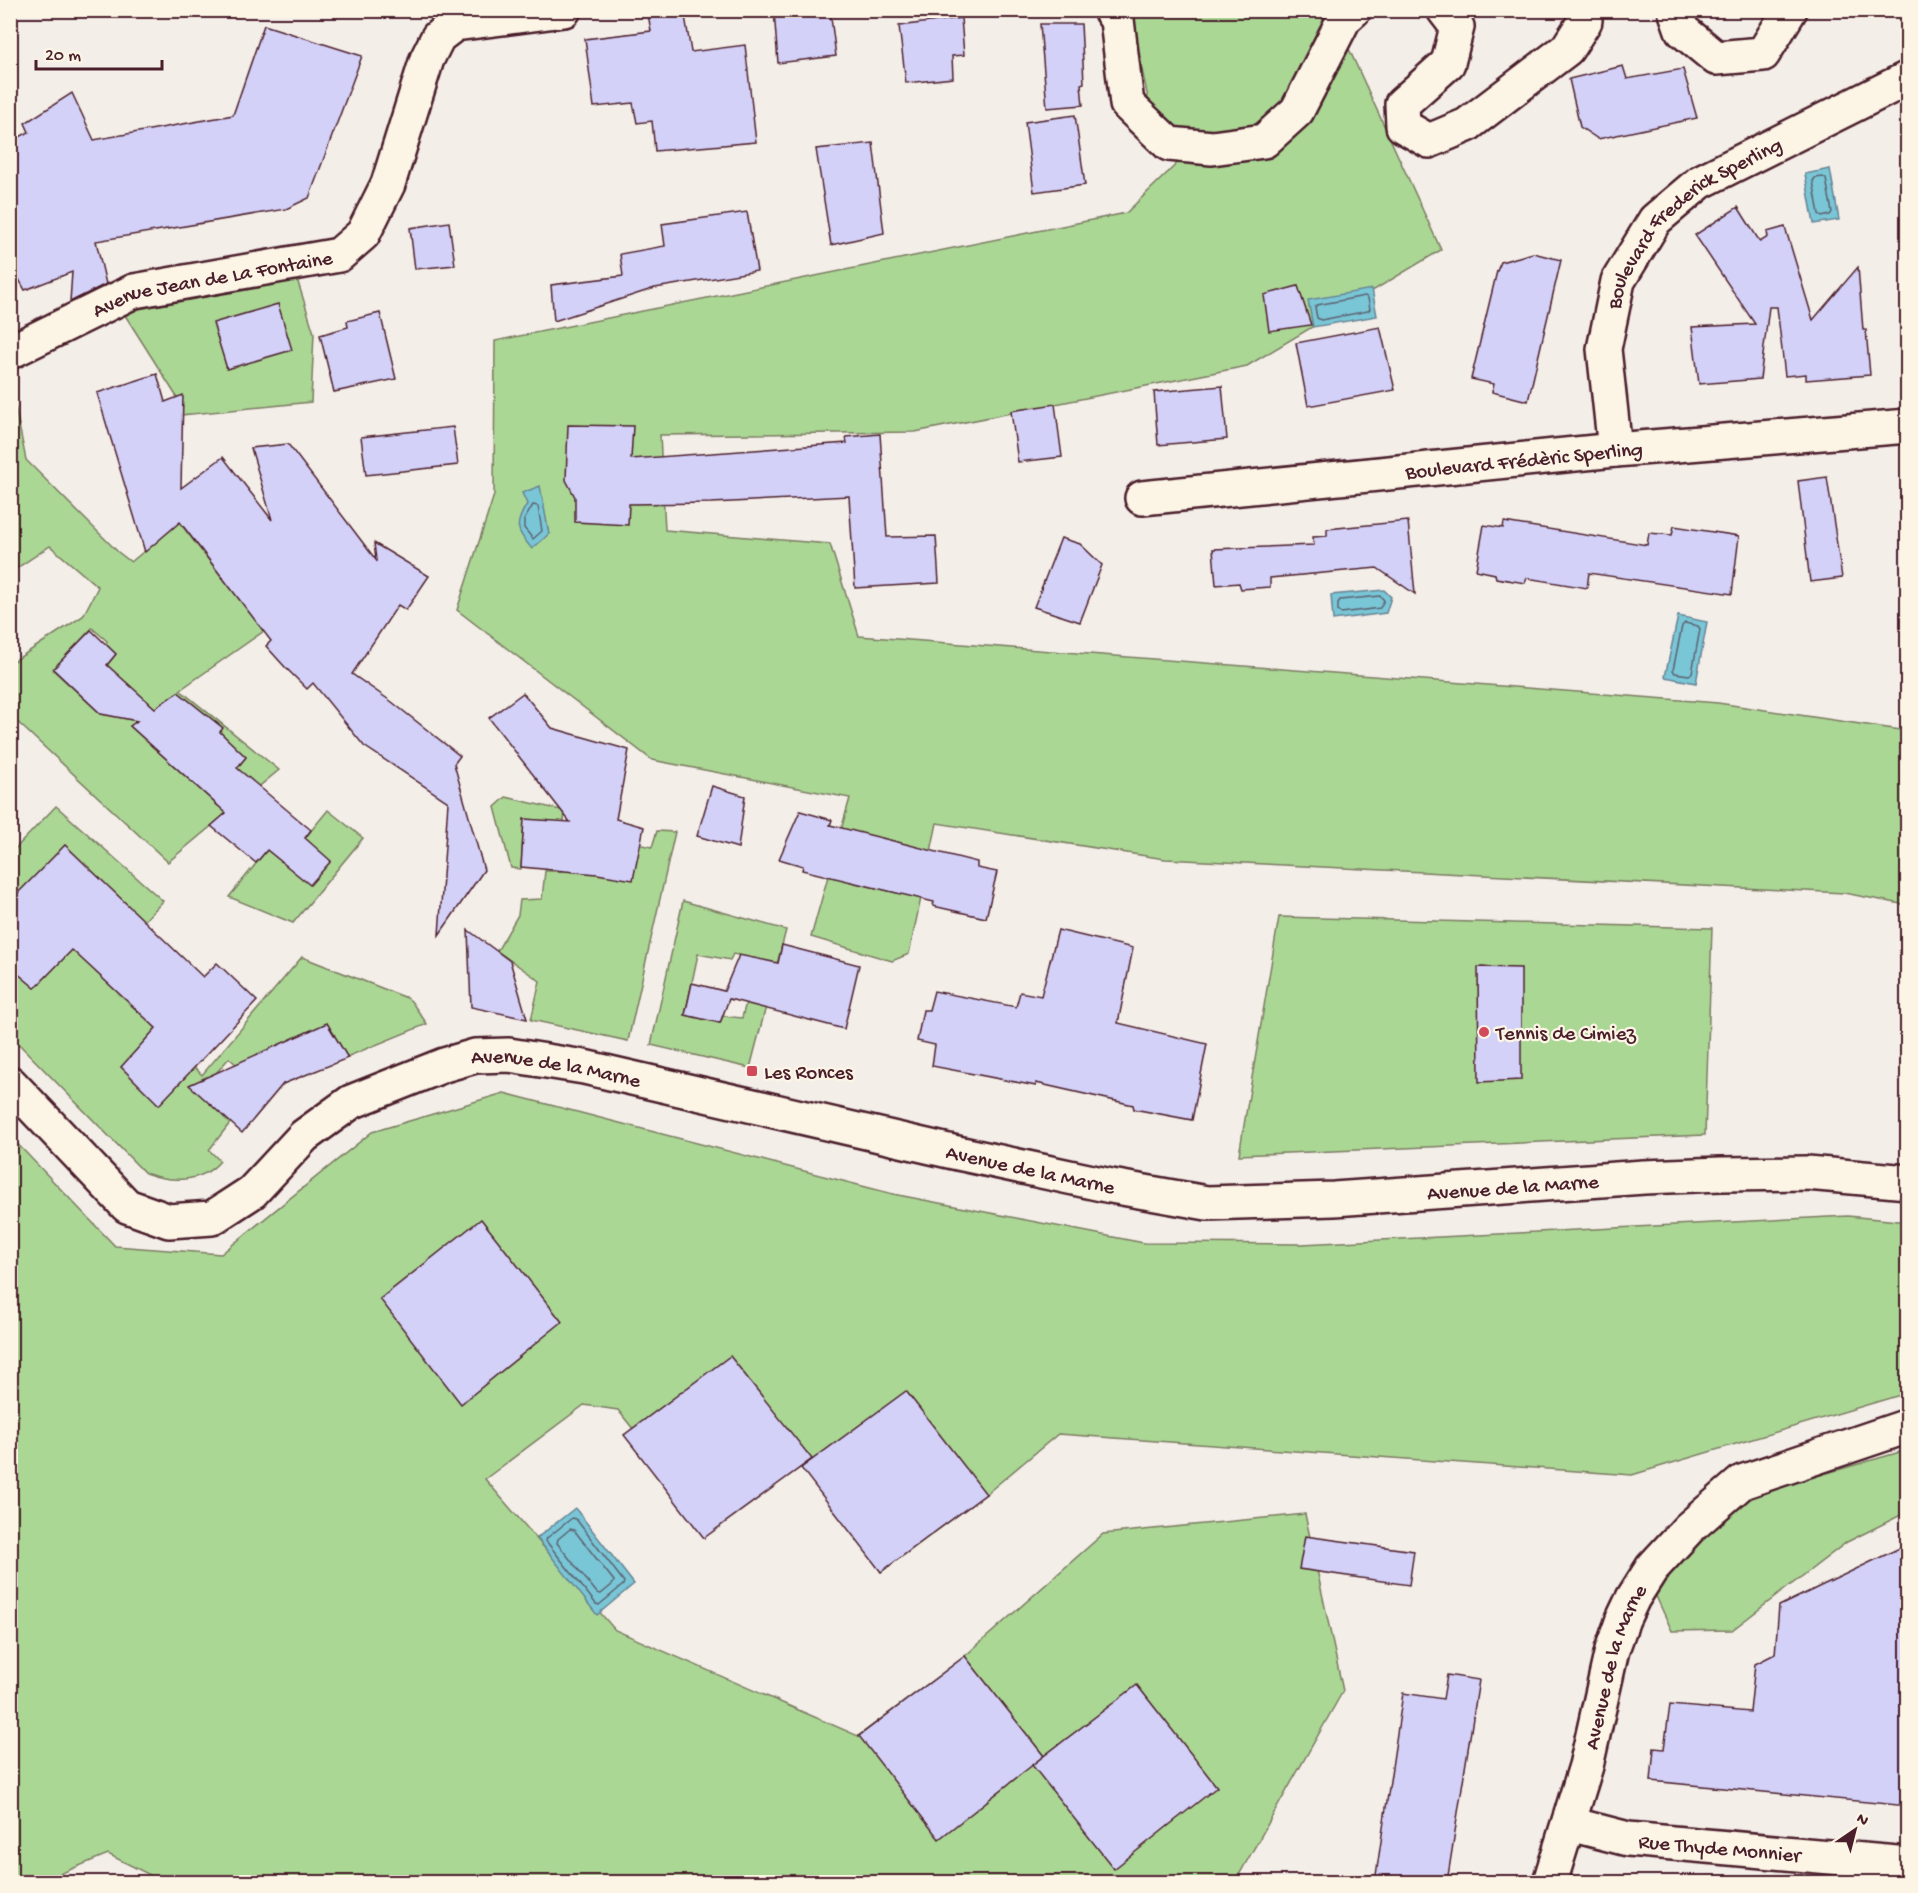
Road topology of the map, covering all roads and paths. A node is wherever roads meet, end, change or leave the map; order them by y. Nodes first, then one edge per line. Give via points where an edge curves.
1 (564, 10) edge
2 (1110, 10) edge
3 (1354, 10) edge
4 (1444, 10) edge
5 (1584, 10) edge
6 (1675, 10) edge
7 (1790, 10) edge
8 (1908, 78) edge
9 (10, 352) edge
10 (1908, 426) edge
11 (1615, 450) junction
12 (1142, 498) dead end
13 (10, 1083) edge
14 (1908, 1182) edge
15 (1908, 1426) edge
16 (1570, 1824) junction
17 (1908, 1864) edge
18 (1550, 1882) edge

1 - 9 street, Avenue Jean de La Fontaine via 455,24 438,37 427,59 388,184 363,234 339,255 134,291
2 - 3 street via 1117,20 1127,104 1169,144 1212,148 1264,141 1297,111 1344,19
4 - 5 street via 1457,27 1448,63 1402,104 1402,126 1428,141 1467,125 1567,49 1585,21
6 - 7 street via 1682,30 1716,58 1763,54
8 - 11 street, Boulevard Frederick Sperling via 1700,182 1655,220 1618,281 1604,349
10 - 11 street, Boulevard Frédèric Sperling
11 - 12 street, Boulevard Frédèric Sperling
13 - 14 street, Avenue de la Marne via 127,1206 169,1221 212,1218 252,1192 304,1136 351,1102 444,1065 475,1056 509,1054 584,1067 998,1162 1207,1203 1334,1199 1688,1175 1807,1173
15 - 16 street, Avenue de la Marne via 1742,1482 1689,1528 1652,1568 1623,1618 1612,1650
16 - 17 street, Rue Thyde Monnier via 1628,1839
16 - 18 street, Avenue de la Marne

